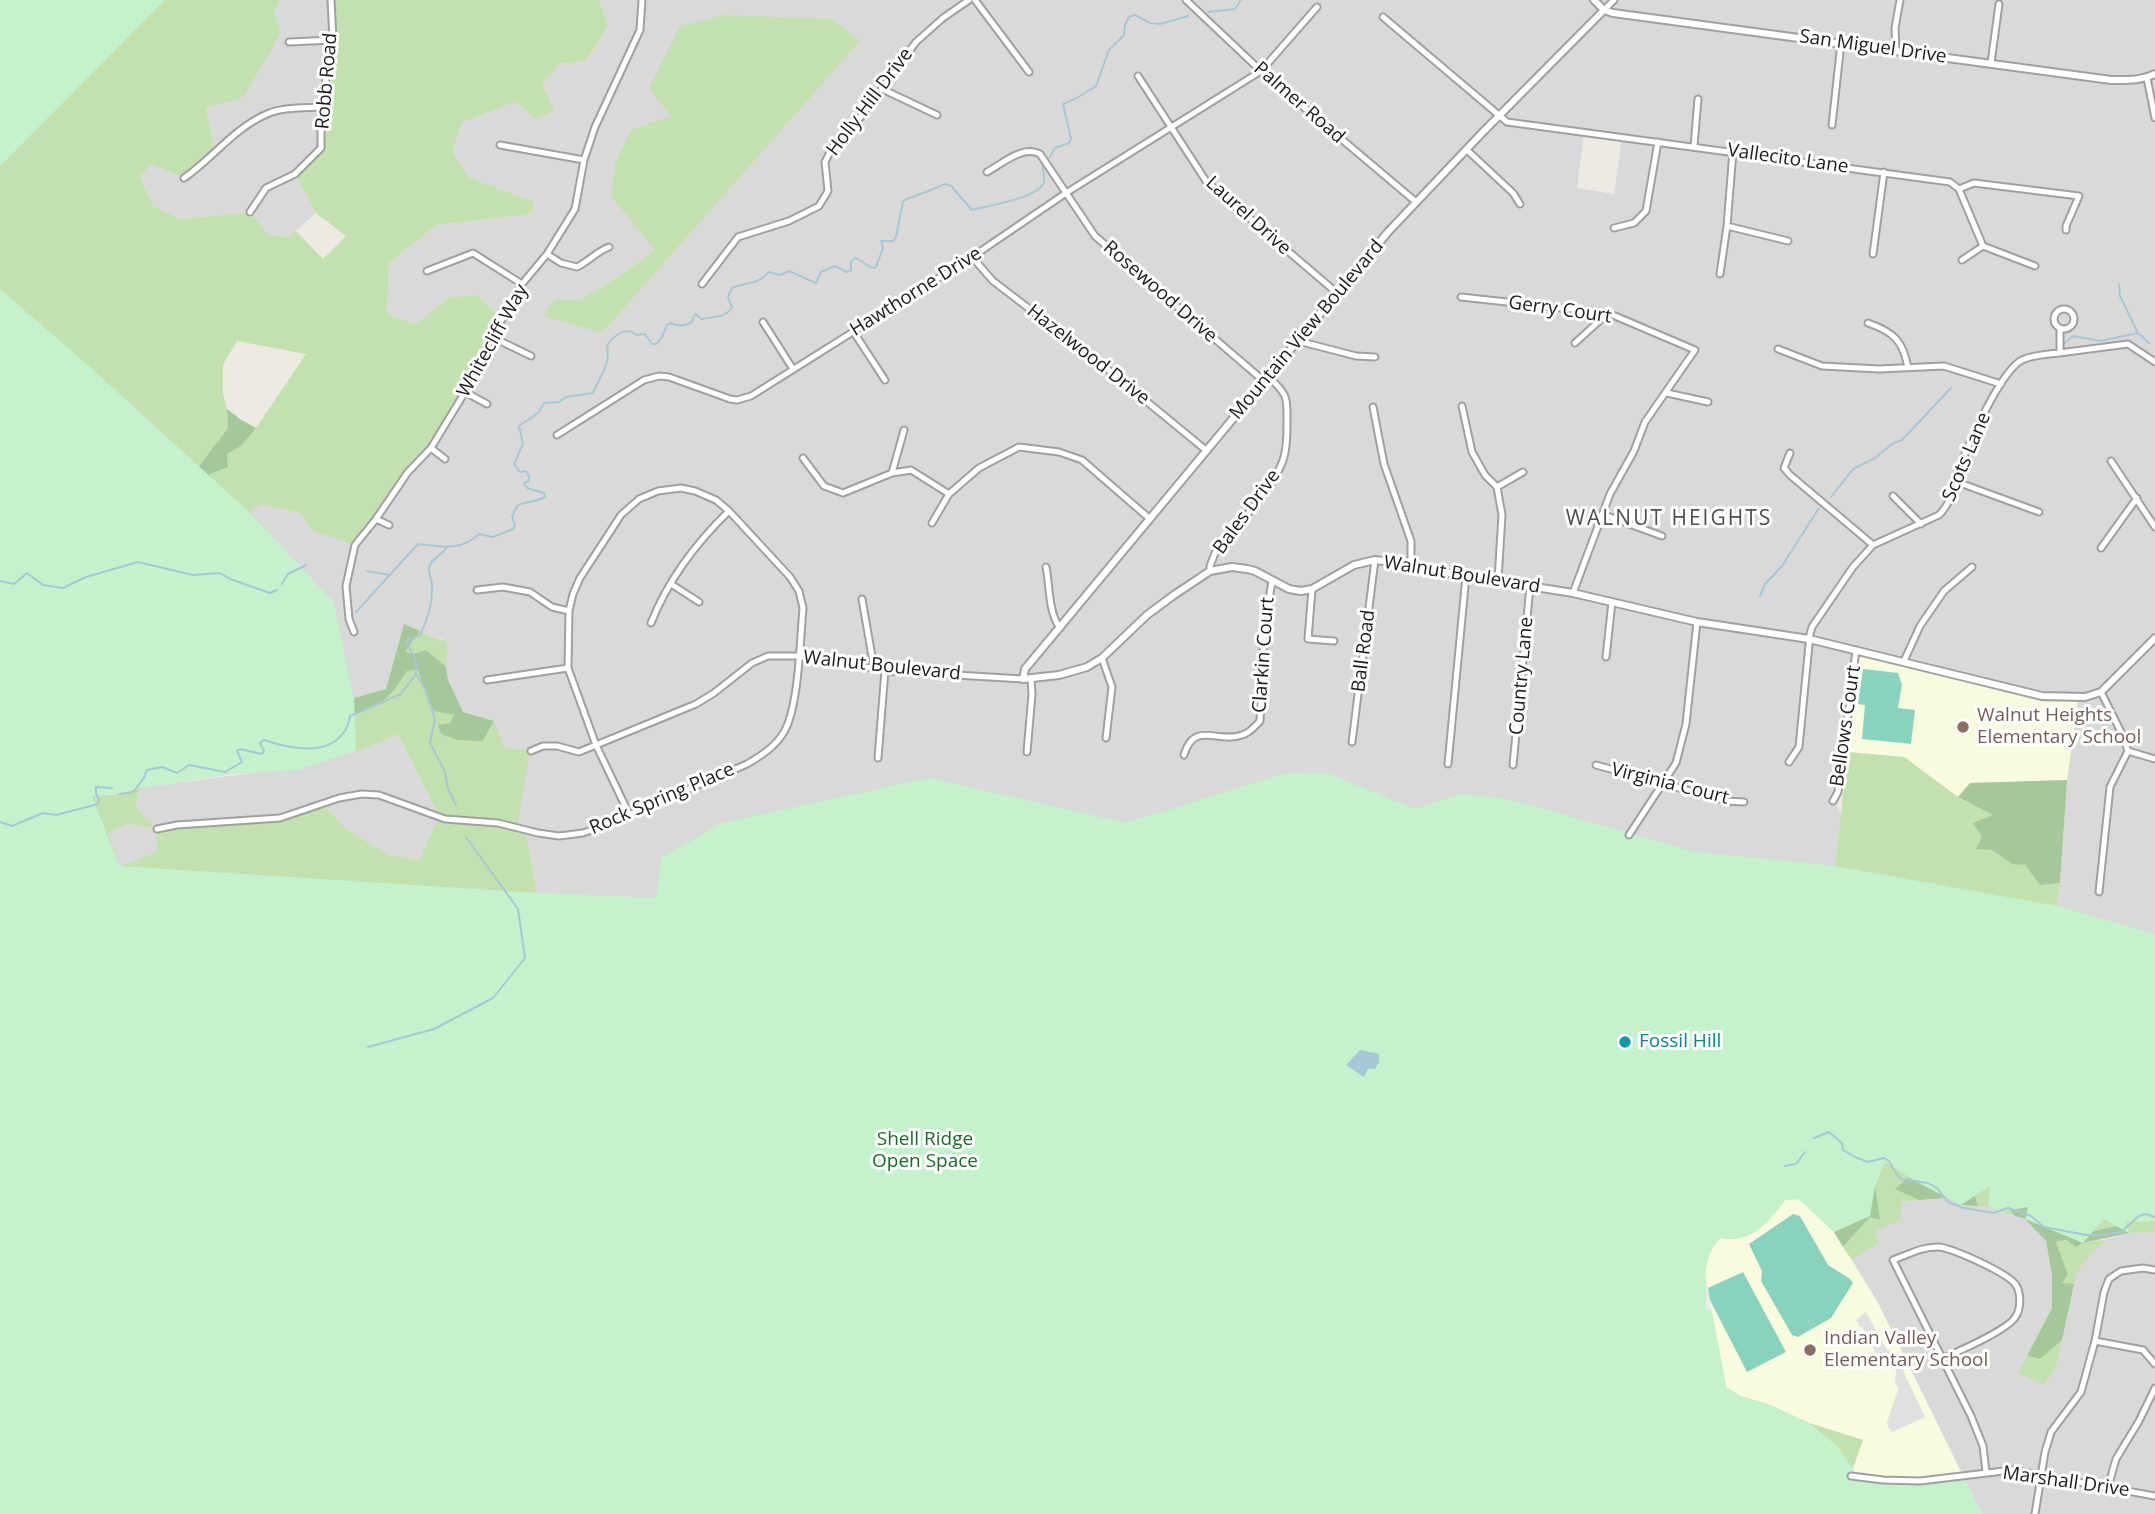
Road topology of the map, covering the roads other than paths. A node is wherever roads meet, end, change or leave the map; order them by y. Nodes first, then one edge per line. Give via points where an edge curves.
1 (331, 0) edge
2 (642, 0) edge
3 (969, 0) edge
4 (975, 0) edge
5 (1186, 0) edge
6 (1594, 0) edge
7 (1614, 0) edge
8 (1900, 0) edge
9 (2000, 4) dead end
10 (1317, 7) dead end
11 (1604, 10) junction
12 (1383, 17) dead end
13 (333, 40) junction
14 (289, 42) dead end
15 (1841, 43) junction
16 (1896, 51) junction
17 (1991, 63) junction
18 (1261, 71) junction
19 (1029, 72) dead end
20 (2155, 74) edge
21 (1138, 76) dead end
22 (2147, 78) junction
23 (883, 89) junction
24 (1698, 99) dead end
25 (321, 107) junction
26 (937, 115) dead end
27 (1500, 116) junction
28 (2155, 118) edge
29 (1832, 125) dead end
30 (1171, 129) junction
31 (1658, 142) junction
32 (500, 145) dead end
33 (1694, 146) junction
34 (1467, 150) junction
35 (1732, 151) junction
36 (584, 160) junction
37 (988, 172) dead end
38 (1884, 172) junction
39 (184, 178) dead end
40 (1959, 189) junction
41 (1066, 193) junction
42 (1416, 202) junction
43 (1520, 204) dead end
44 (250, 212) dead end
45 (1727, 226) junction
46 (1614, 228) dead end
47 (2066, 230) dead end
48 (1788, 241) dead end
49 (1983, 246) junction
50 (609, 247) dead end
51 (547, 254) junction
52 (1874, 254) dead end
53 (972, 257) junction
54 (1962, 260) dead end
55 (2035, 266) dead end
56 (428, 271) dead end
57 (1720, 274) dead end
58 (522, 284) junction
59 (702, 284) dead end
60 (1337, 293) junction
61 (1461, 297) dead end
62 (1608, 313) junction
63 (763, 322) dead end
64 (1868, 323) dead end
65 (2060, 329) dead end
66 (853, 331) junction
67 (492, 337) junction
68 (1298, 341) junction
69 (1575, 343) dead end
70 (1778, 349) dead end
71 (2060, 353) junction
72 (531, 356) dead end
73 (1375, 357) dead end
74 (2155, 362) edge
75 (1908, 368) junction
76 (793, 369) junction
77 (1267, 379) junction
78 (885, 380) dead end
79 (2001, 384) junction
80 (465, 392) junction
81 (1667, 393) junction
82 (1708, 402) dead end
83 (487, 404) dead end
84 (1462, 406) dead end
85 (1373, 407) dead end
86 (905, 430) dead end
87 (557, 435) dead end
88 (431, 448) junction
89 (1207, 451) junction
90 (1790, 453) dead end
91 (803, 458) dead end
92 (445, 459) dead end
93 (2111, 461) dead end
94 (1523, 472) dead end
95 (892, 473) junction
96 (1957, 482) junction
97 (1497, 487) junction
98 (949, 494) junction
99 (1893, 496) dead end
100 (2137, 498) junction
101 (729, 511) junction
102 (2039, 512) dead end
103 (1602, 514) junction
104 (376, 519) junction
105 (1150, 519) junction
106 (932, 523) dead end
107 (1921, 524) junction
108 (389, 525) dead end
109 (2155, 527) edge
110 (1662, 536) dead end
111 (1873, 545) junction
112 (2101, 548) dead end
113 (1375, 560) junction
114 (1411, 565) junction
115 (1046, 567) dead end
116 (1972, 567) dead end
117 (1210, 571) junction
118 (1466, 576) junction
119 (1498, 580) junction
120 (1272, 581) junction
121 (671, 584) junction
122 (1530, 586) junction
123 (1312, 589) junction
124 (477, 590) dead end
125 (1573, 593) junction
126 (862, 599) dead end
127 (699, 602) dead end
128 (1612, 602) junction
129 (569, 611) junction
130 (1697, 622) junction
131 (651, 623) dead end
132 (1060, 628) junction
133 (354, 632) dead end
134 (2155, 638) edge
135 (1809, 639) junction
136 (1334, 641) dead end
137 (1856, 650) junction
138 (798, 656) junction
139 (1606, 657) dead end
140 (1102, 658) junction
141 (1904, 661) junction
142 (568, 668) junction
143 (874, 668) junction
144 (885, 670) junction
145 (1031, 678) junction
146 (1023, 679) junction
147 (488, 680) dead end
148 (2101, 692) junction
149 (1106, 737) dead end
150 (1352, 742) dead end
151 (596, 745) junction
152 (531, 751) dead end
153 (1027, 751) dead end
154 (2128, 751) junction
155 (1184, 755) dead end
156 (878, 758) dead end
157 (2155, 759) edge
158 (1789, 762) dead end
159 (1448, 764) dead end
160 (1513, 765) dead end
161 (1597, 765) dead end
162 (1663, 784) junction
163 (1833, 801) dead end
164 (1744, 802) dead end
165 (629, 814) junction
166 (156, 829) dead end
167 (1629, 835) dead end
168 (2099, 891) dead end
169 (2155, 1270) edge
170 (2095, 1341) junction
171 (1942, 1359) junction
172 (2155, 1364) edge
173 (2155, 1388) edge
174 (1986, 1472) junction
175 (2040, 1475) junction
176 (1851, 1476) dead end
177 (2108, 1487) junction
178 (2155, 1496) edge
179 (2035, 1514) edge

1 - 13 street, Robb Road
2 - 36 street, Whitecliff Way via 640,30
3 - 23 street, Holly Hill Drive via 916,41
4 - 19 street
5 - 18 street, Palmer Road
6 - 11 street
7 - 11 street, Mountain View Boulevard
8 - 16 street
9 - 17 street
10 - 18 street, Hawthorne Drive
11 - 15 street, San Miguel Drive
11 - 27 street, Mountain View Boulevard
12 - 27 street
13 - 14 street
13 - 25 street, Robb Road
15 - 16 street, San Miguel Drive
15 - 29 street
16 - 17 street, San Miguel Drive
17 - 22 street, San Miguel Drive via 2111,80
18 - 30 street, Hawthorne Drive
18 - 42 street, Palmer Road
20 - 22 street, San Miguel Drive
21 - 30 street, Laurel Drive
22 - 28 street
23 - 26 street
23 - 59 street, Holly Hill Drive via 827,156 828,191 819,206 738,237
24 - 33 street
25 - 39 street via 267,113
25 - 44 street, Robb Road via 321,148 295,174 266,188
27 - 31 street, Vallecito Lane via 1507,122
27 - 34 street, Mountain View Boulevard
30 - 41 street, Hawthorne Drive
30 - 60 street, Laurel Drive via 1206,181
31 - 33 street, Vallecito Lane
31 - 46 street via 1646,211 1634,223
32 - 36 street
33 - 35 street, Vallecito Lane
34 - 42 street, Mountain View Boulevard
34 - 43 street
35 - 38 street, Vallecito Lane
35 - 45 street
36 - 51 street, Whitecliff Way via 575,209
37 - 41 street, Rosewood Drive via 1033,151 1047,163
38 - 40 street, Vallecito Lane via 1950,182
38 - 52 street
40 - 47 street via 1973,183 2079,196
40 - 49 street
41 - 53 street, Hawthorne Drive
41 - 77 street, Rosewood Drive via 1095,236
42 - 60 street, Mountain View Boulevard
45 - 48 street
45 - 57 street
49 - 54 street
49 - 55 street
50 - 51 street via 577,267
51 - 58 street, Whitecliff Way
53 - 66 street, Hawthorne Drive
53 - 89 street, Hazelwood Drive via 993,281
56 - 58 street via 472,253
58 - 67 street, Whitecliff Way
60 - 68 street, Mountain View Boulevard
61 - 62 street, Gerry Court
62 - 69 street
62 - 81 street, Gerry Court via 1695,350
63 - 76 street
64 - 75 street via 1892,333
65 - 71 street
66 - 76 street, Hawthorne Drive
66 - 78 street
67 - 72 street
67 - 80 street, Whitecliff Way
68 - 73 street
68 - 77 street, Mountain View Boulevard
70 - 75 street via 1822,366
71 - 74 street, Scots Lane via 2128,344
71 - 79 street, Scots Lane via 2022,360
75 - 79 street via 1944,366
76 - 87 street, Hawthorne Drive via 737,400 669,377 652,377
77 - 89 street, Mountain View Boulevard
77 - 117 street, Bales Drive via 1287,399 1284,456 1273,480 1215,553
79 - 96 street, Scots Lane via 1963,459
80 - 83 street
80 - 88 street, Whitecliff Way
81 - 82 street
81 - 103 street via 1645,422
84 - 97 street via 1472,452
85 - 114 street via 1384,466 1411,541
86 - 95 street
88 - 92 street
88 - 104 street, Whitecliff Way
89 - 105 street, Mountain View Boulevard
90 - 111 street via 1784,468 1790,475
91 - 95 street via 824,486 843,493
93 - 100 street
94 - 97 street
95 - 98 street via 911,470
96 - 102 street
96 - 107 street, Scots Lane via 1939,515
97 - 119 street via 1502,515
98 - 105 street via 979,468 1019,447 1082,460
98 - 106 street
99 - 107 street
100 - 109 street
100 - 112 street
101 - 121 street via 690,554
101 - 129 street via 716,500 681,488 639,499 621,515 580,578
101 - 138 street via 799,591 803,608
103 - 110 street
103 - 125 street
104 - 108 street
104 - 133 street, Whitecliff Way via 355,545 346,586
105 - 132 street, Mountain View Boulevard
107 - 111 street, Scots Lane
111 - 135 street, Scots Lane via 1812,627
113 - 114 street, Walnut Boulevard
113 - 123 street, Walnut Boulevard via 1354,565
113 - 150 street, Ball Road
114 - 118 street, Walnut Boulevard
115 - 132 street via 1055,623
116 - 141 street via 1944,591
117 - 120 street, Walnut Boulevard via 1247,569
117 - 140 street, Walnut Boulevard via 1147,615
118 - 119 street, Walnut Boulevard
118 - 159 street
119 - 122 street, Walnut Boulevard
120 - 123 street, Walnut Boulevard via 1296,591
120 - 155 street, Clarkin Court via 1264,629 1261,721 1240,736 1195,736 1188,741
121 - 127 street
121 - 131 street
122 - 125 street, Walnut Boulevard
122 - 160 street, Country Lane
123 - 136 street via 1308,639
124 - 129 street via 503,587 530,592 552,607
125 - 128 street, Walnut Boulevard
126 - 143 street
128 - 130 street, Walnut Boulevard
128 - 139 street
129 - 142 street
130 - 135 street, Walnut Boulevard
130 - 162 street via 1686,724 1676,763
132 - 146 street, Mountain View Boulevard via 1025,669
134 - 148 street
135 - 137 street, Walnut Boulevard
135 - 158 street, Scots Lane via 1800,747
137 - 141 street, Walnut Boulevard
137 - 163 street, Bellows Court via 1838,792
138 - 143 street, Walnut Boulevard
138 - 151 street, Walnut Boulevard via 760,659 696,704
138 - 165 street, Rock Spring Place via 797,686 786,729 766,753
140 - 145 street, Walnut Boulevard via 1059,676
140 - 149 street via 1112,687
141 - 148 street, Walnut Boulevard via 2029,695
142 - 147 street
142 - 151 street
143 - 144 street, Walnut Boulevard
144 - 146 street, Walnut Boulevard
144 - 156 street
145 - 146 street, Walnut Boulevard
145 - 153 street
148 - 154 street
151 - 152 street, Walnut Boulevard via 579,752 550,746
151 - 165 street
154 - 157 street
154 - 168 street via 2110,787
161 - 162 street, Virginia Court
162 - 164 street, Virginia Court
162 - 167 street
165 - 166 street, Rock Spring Place via 583,833 559,836 498,823 445,819 379,795 362,794 280,818
169 - 170 street via 2121,1271 2109,1279
170 - 172 street via 2143,1350
170 - 175 street via 2081,1392 2052,1432
171 - 171 street via 2003,1329 2016,1317 2020,1298 2015,1284 2003,1274 1939,1247 1893,1260
171 - 174 street via 1983,1446
173 - 177 street via 2116,1459
174 - 175 street, Marshall Drive
174 - 176 street, Marshall Drive via 1920,1480
175 - 177 street, Marshall Drive
175 - 179 street
177 - 178 street, Marshall Drive

